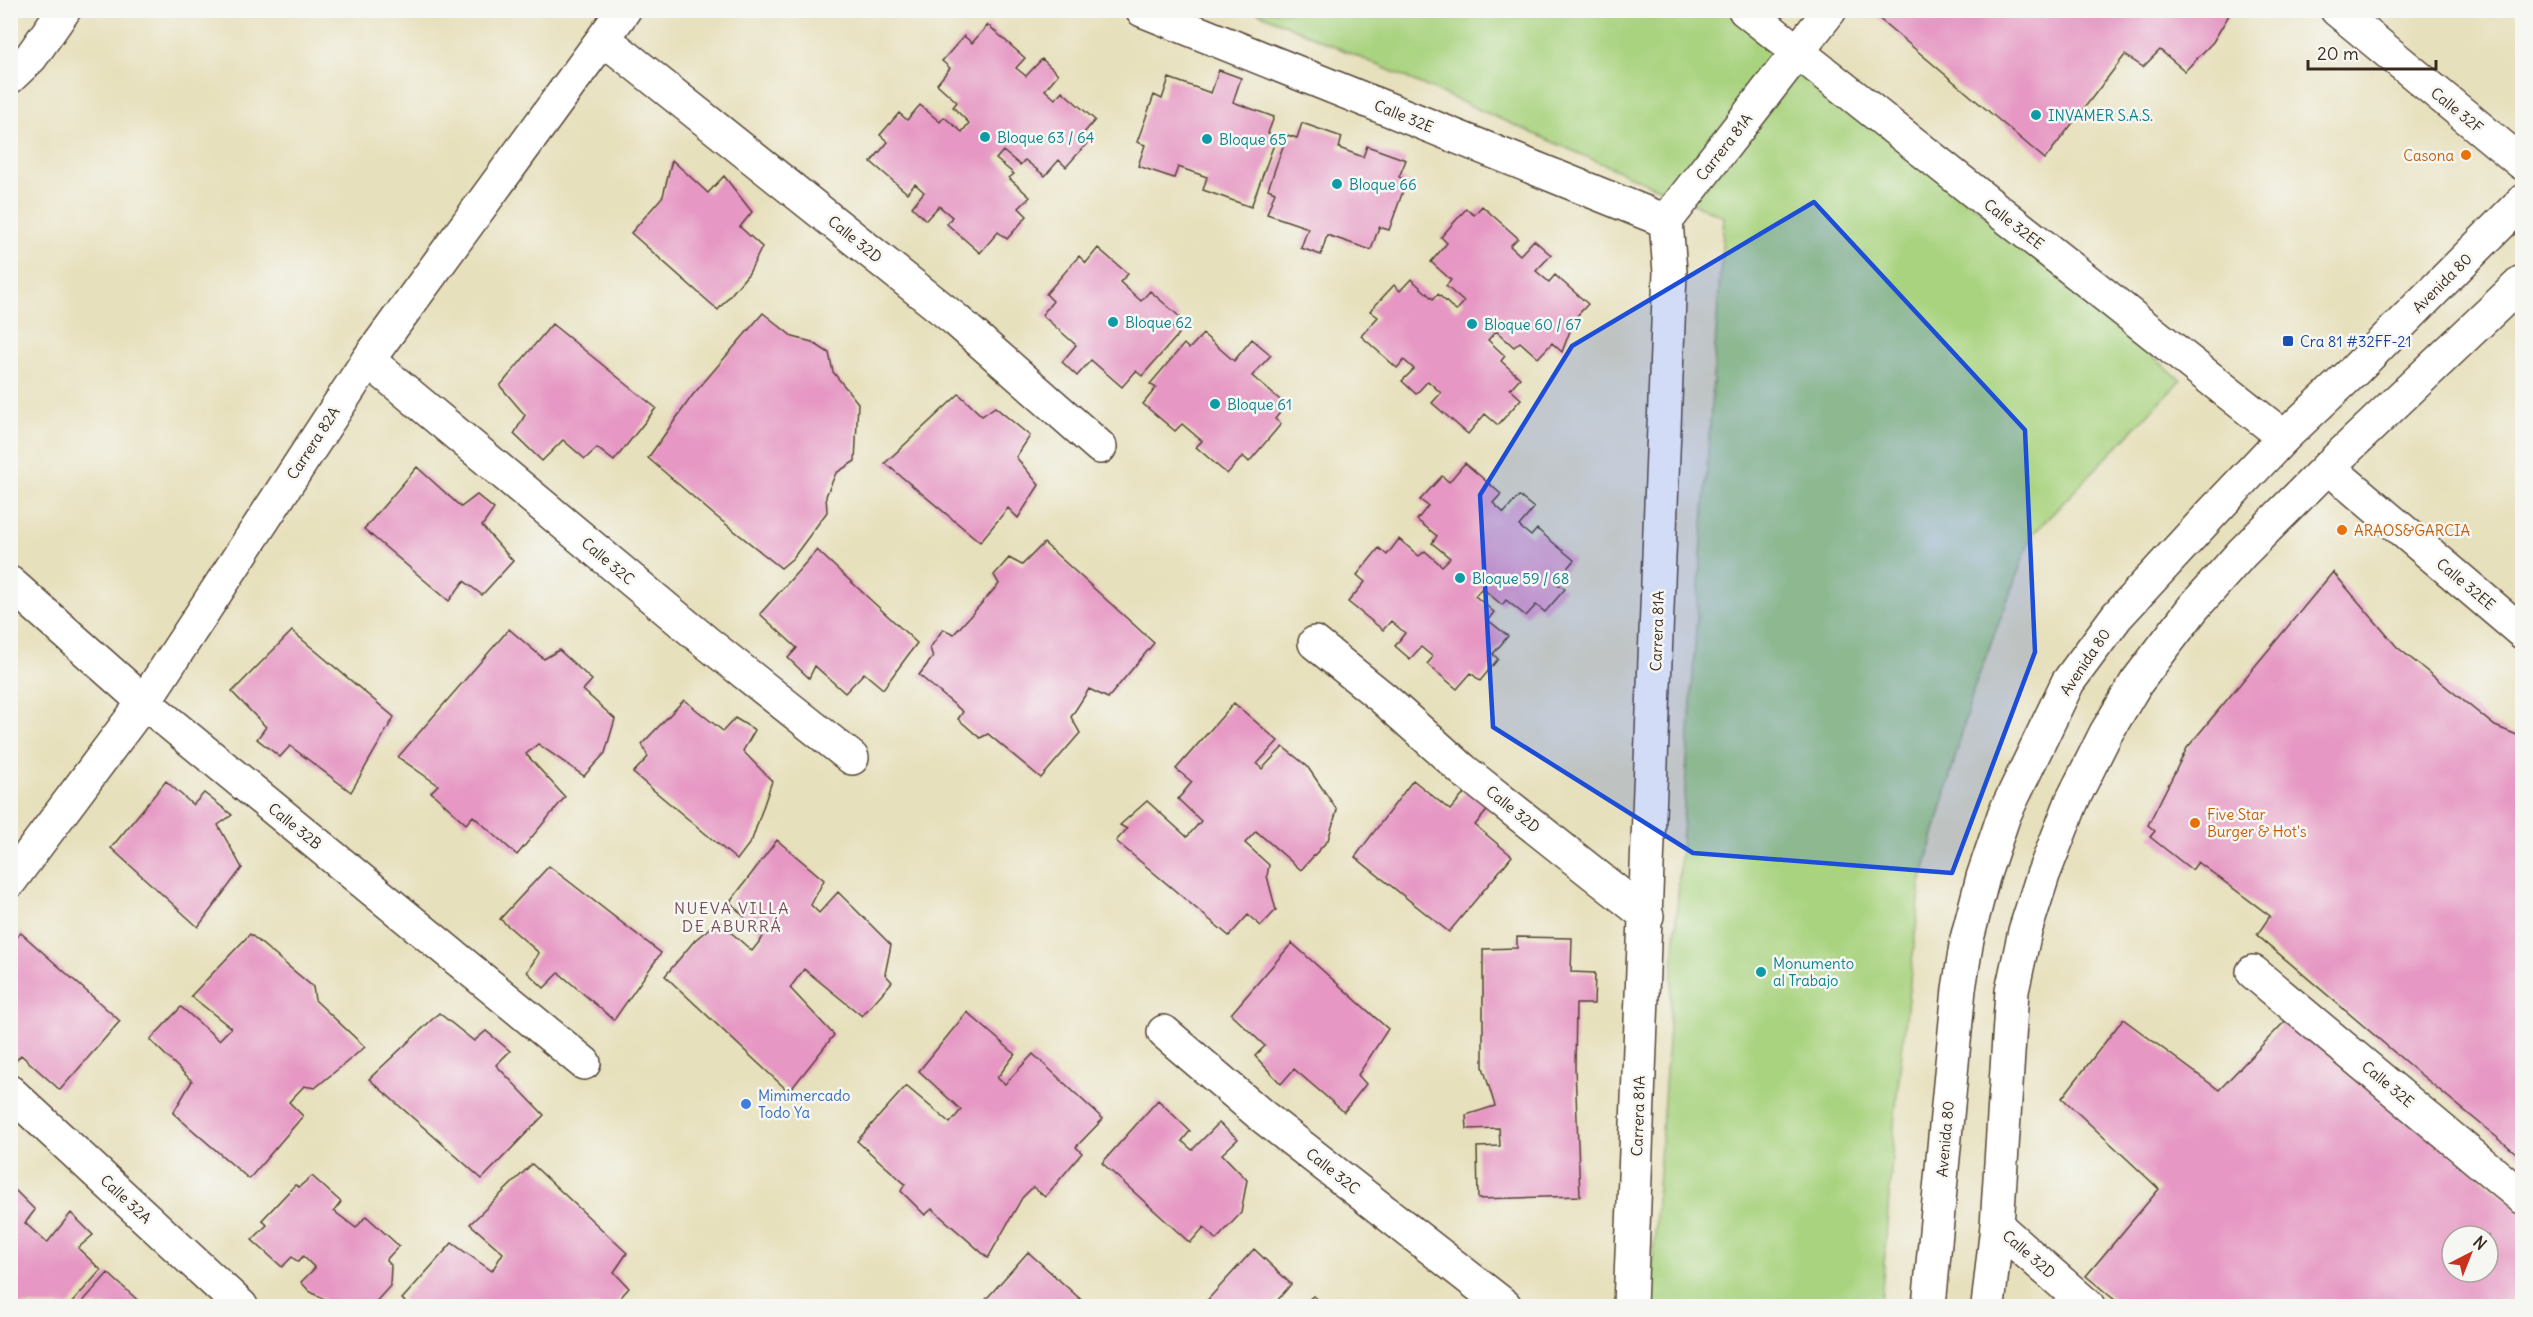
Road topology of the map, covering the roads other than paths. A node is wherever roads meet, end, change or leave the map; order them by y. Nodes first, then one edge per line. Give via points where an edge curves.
1 (64, 10) edge
2 (624, 10) edge
3 (1142, 10) edge
4 (1745, 10) edge
5 (1830, 10) edge
6 (2337, 10) edge
7 (604, 39) junction
8 (1797, 53) junction
9 (10, 77) edge
10 (2523, 163) edge
11 (2523, 201) edge
12 (1666, 221) junction
13 (2523, 282) edge
14 (368, 360) junction
15 (2284, 437) junction
16 (1100, 447) dead end
17 (2328, 466) junction
18 (10, 583) edge
19 (2523, 632) edge
20 (1316, 643) dead end
21 (144, 702) junction
22 (852, 758) dead end
23 (10, 881) edge
24 (1647, 916) junction
25 (2253, 972) dead end
26 (1164, 1032) dead end
27 (584, 1063) dead end
28 (10, 1092) edge
29 (2523, 1197) edge
30 (1997, 1226) junction
31 (241, 1306) edge
32 (1505, 1306) edge
33 (1630, 1306) edge
34 (1929, 1306) edge
35 (1988, 1306) edge
36 (2088, 1306) edge

1 - 9 street via 31,57
2 - 7 street, Carrera 82A
3 - 12 street, Calle 32E
4 - 8 street, Calle 32EE
5 - 8 street, Carrera 81A
6 - 10 street, Calle 32F
7 - 14 street, Carrera 82A
7 - 16 street, Calle 32D via 956,320
8 - 12 street, Carrera 81A
8 - 15 street, Calle 32EE
11 - 15 street, Avenida 80
12 - 24 street, Carrera 81A via 1670,272
13 - 17 street
14 - 21 street, Carrera 82A
14 - 22 street, Calle 32C via 706,642
15 - 34 street, Avenida 80 via 2117,616 2068,682 2004,814 1983,877 1959,988
17 - 19 street, Calle 32EE
17 - 30 street via 2193,608 2136,683 2072,801 2025,931 2012,991
18 - 21 street, Calle 32B
20 - 24 street, Calle 32D via 1463,770
21 - 23 street, Carrera 82A
21 - 27 street, Calle 32B
24 - 33 street, Carrera 81A
25 - 29 street, Calle 32E
26 - 32 street, Calle 32C via 1261,1115
28 - 31 street, Calle 32A
30 - 35 street
30 - 36 street, Calle 32D

